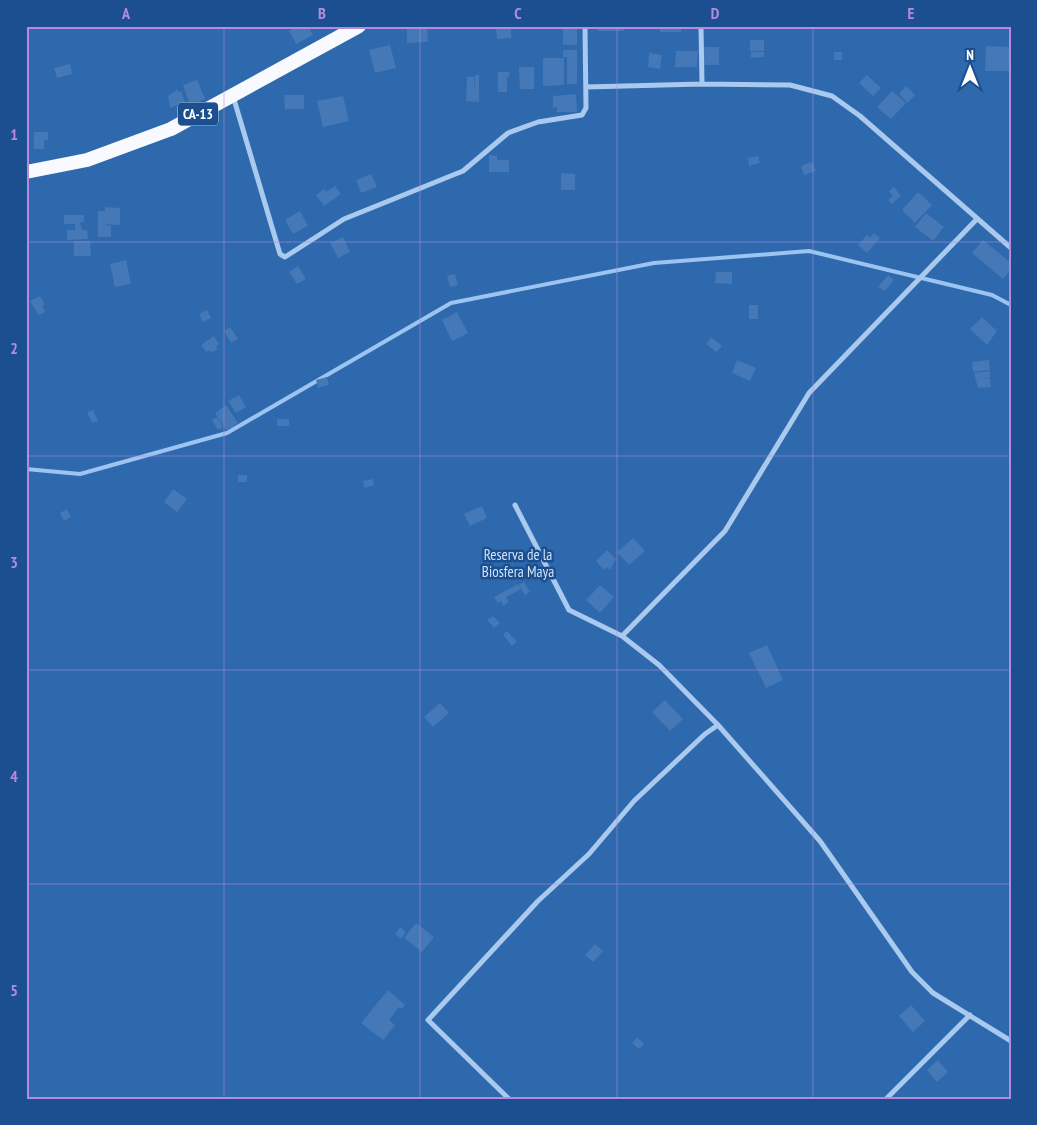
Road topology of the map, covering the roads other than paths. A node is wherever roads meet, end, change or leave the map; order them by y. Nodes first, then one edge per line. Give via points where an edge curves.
1 (359, 26) edge
2 (586, 26) edge
3 (701, 26) edge
4 (702, 84) junction
5 (586, 87) junction
6 (233, 95) junction
7 (26, 172) edge
8 (976, 220) junction
9 (1011, 248) edge
10 (516, 505) dead end
11 (622, 636) junction
12 (718, 725) junction
13 (970, 1015) junction
14 (1011, 1041) edge
15 (509, 1099) edge
16 (886, 1099) edge

1 - 6 highway, CA-13
2 - 5 street
3 - 4 street
4 - 5 street
4 - 8 street via 790,85 832,96 860,116
5 - 6 street via 586,108 582,116 538,122 508,133 462,171 344,220 285,257 280,254
6 - 7 highway, CA-13 via 171,128 96,157
8 - 9 street
8 - 11 street via 809,393 724,531
10 - 11 street via 569,610
11 - 12 street via 660,665
12 - 13 street via 820,841 912,972 933,994
12 - 15 street via 634,801 589,854 538,901 428,1020
13 - 14 street
13 - 16 street

